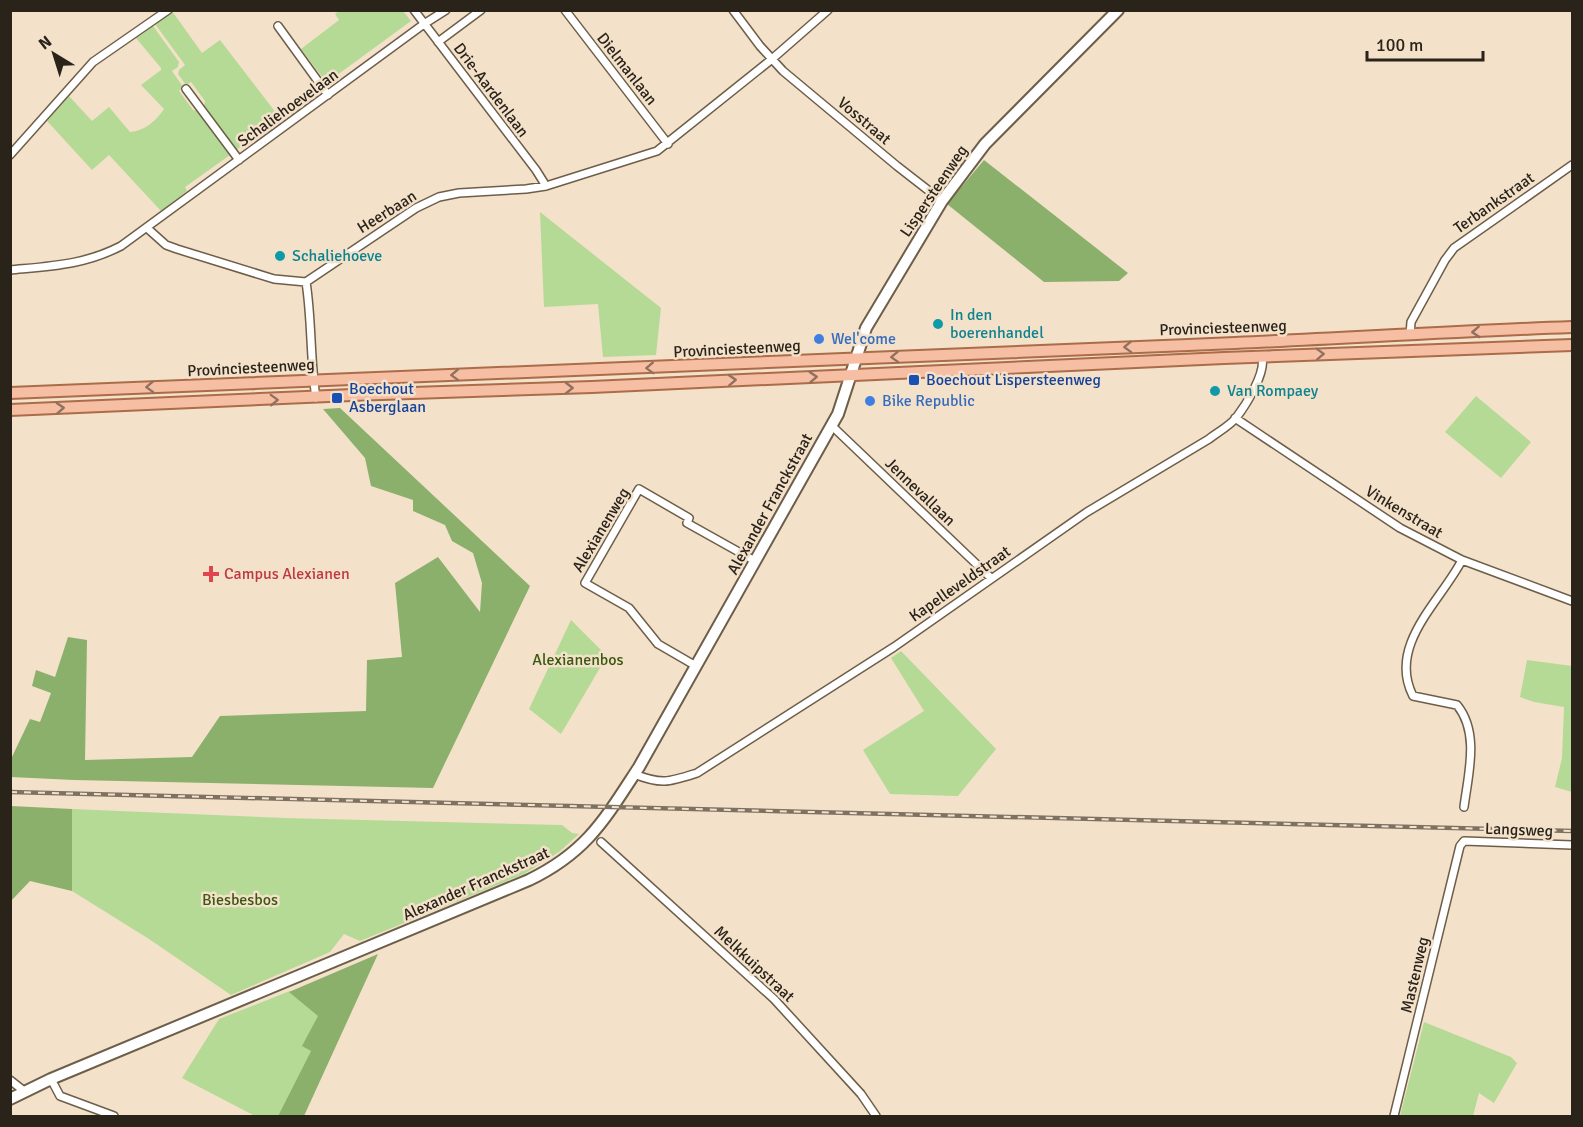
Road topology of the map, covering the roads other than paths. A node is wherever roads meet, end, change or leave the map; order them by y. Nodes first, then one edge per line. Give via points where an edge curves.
1 (168, 10) edge
2 (414, 10) edge
3 (446, 10) edge
4 (481, 10) edge
5 (565, 10) edge
6 (733, 10) edge
7 (828, 10) edge
8 (1118, 10) edge
9 (424, 24) junction
10 (278, 26) dead end
11 (438, 42) junction
12 (772, 59) junction
13 (186, 89) dead end
14 (328, 95) junction
15 (668, 144) junction
16 (10, 155) edge
17 (239, 160) junction
18 (1572, 165) edge
19 (546, 186) junction
20 (942, 201) junction
21 (147, 228) junction
22 (10, 270) edge
23 (306, 282) junction
24 (1572, 327) edge
25 (1410, 335) junction
26 (1292, 340) junction
27 (1570, 345) edge
28 (1281, 356) junction
29 (1262, 357) junction
30 (856, 358) junction
31 (850, 375) junction
32 (313, 379) junction
33 (10, 393) edge
34 (316, 398) junction
35 (10, 410) edge
36 (1235, 418) junction
37 (831, 425) junction
38 (1462, 560) junction
39 (755, 561) junction
40 (991, 578) junction
41 (1572, 601) edge
42 (696, 666) junction
43 (634, 774) junction
44 (1464, 807) dead end
45 (1464, 841) joint
46 (601, 842) dead end
47 (1572, 845) edge
48 (51, 1079) junction
49 (10, 1080) edge
50 (24, 1091) junction
51 (10, 1099) edge
52 (100, 1114) edge
53 (114, 1116) edge
54 (876, 1116) edge
55 (1394, 1116) edge

1 - 16 street via 93,63
2 - 9 street, Drie-Aardenlaan
3 - 9 street, Schaliehoevelaan
4 - 11 street
5 - 15 street, Dielmanlaan
6 - 12 street, Vosstraat
7 - 12 street, Heerbaan
8 - 20 street, Lispersteenweg via 985,144
9 - 11 street, Drie-Aardenlaan
9 - 14 street, Schaliehoevelaan
10 - 14 street
11 - 19 street, Drie-Aardenlaan
12 - 15 street, Heerbaan
12 - 20 street, Vosstraat via 853,131
13 - 17 street
14 - 17 street, Schaliehoevelaan
15 - 19 street, Heerbaan via 657,151
17 - 21 street, Schaliehoevelaan
18 - 25 street, Terbankstraat via 1454,248 1412,322
19 - 23 street, Heerbaan via 439,197 416,208
20 - 30 street, Lispersteenweg via 866,328
21 - 22 street via 121,246 88,261
21 - 23 street via 166,245 177,249 274,279
23 - 32 street
24 -> 25 main road, Provinciesteenweg
25 - 26 main road, Provinciesteenweg
26 - 28 main road via 1273,348
26 -> 30 main road, Provinciesteenweg
28 -> 27 main road, Provinciesteenweg
28 - 29 main road, Provinciesteenweg
29 - 31 main road, Provinciesteenweg
29 - 36 street, Kapelleveldstraat via 1255,387
30 - 31 street, Lispersteenweg
30 -> 32 main road, Provinciesteenweg
34 -> 31 main road, Provinciesteenweg
31 - 37 street, Alexander Franckstraat
32 -> 33 main road, Provinciesteenweg
32 - 34 street
35 -> 34 main road, Provinciesteenweg
36 - 38 street, Vinkenstraat via 1400,528
36 - 40 street, Kapelleveldstraat via 1209,439 1087,512
37 - 39 street, Alexander Franckstraat
37 - 40 street, Jennevallaan
38 - 41 street, Vinkenstraat
38 - 44 street via 1418,626 1406,674 1413,696 1457,705 1466,719 1471,748
39 - 42 street, Alexander Franckstraat
39 - 42 street, Alexianenweg via 687,523 689,518 639,489 585,583 629,608 658,644
40 - 43 street, Kapelleveldstraat via 894,647 697,773 671,782
42 - 43 street, Alexander Franckstraat
43 - 48 street, Alexander Franckstraat via 590,838 544,873
45 - 47 street, Langsweg
45 - 55 street, Mastenweg via 1456,856
46 - 54 street, Melkkuipstraat via 774,999 861,1094
48 - 50 street, Alexander Franckstraat
48 - 52 street via 60,1096
49 - 50 street
50 - 51 street, Alexander Franckstraat
52 - 53 street

